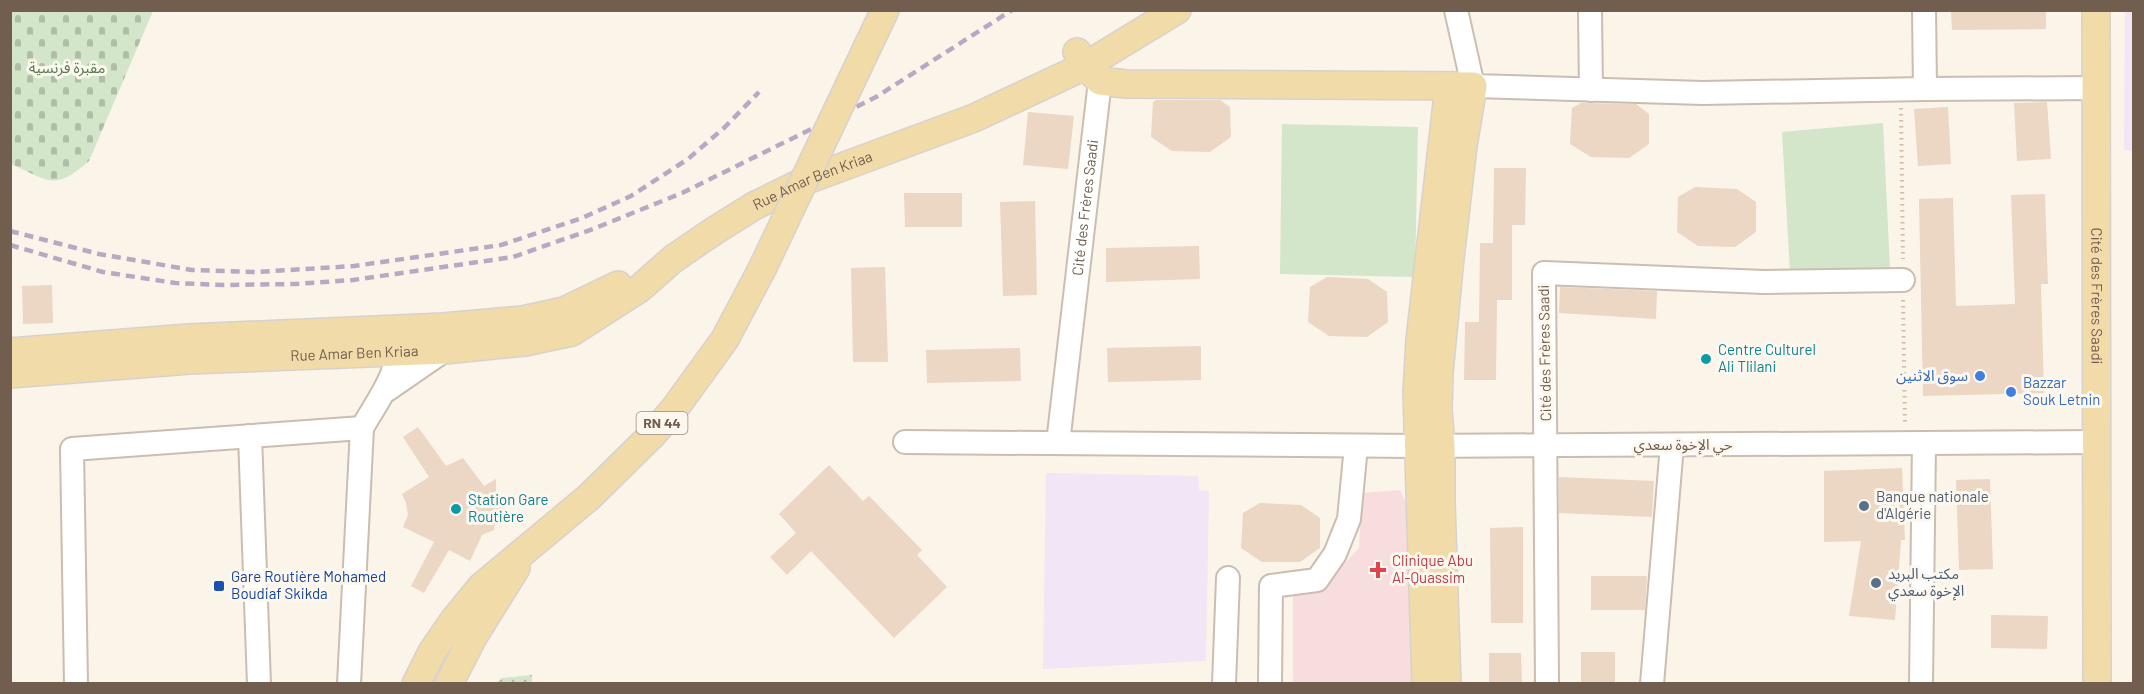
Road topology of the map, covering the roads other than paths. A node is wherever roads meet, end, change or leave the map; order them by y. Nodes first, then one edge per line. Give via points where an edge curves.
1 (1144, 10) edge
2 (1177, 10) edge
3 (1456, 10) edge
4 (1590, 10) edge
5 (1924, 10) edge
6 (2096, 10) edge
7 (881, 20) edge
8 (1087, 66) junction
9 (1461, 86) junction
10 (2097, 88) junction
11 (1925, 89) junction
12 (1591, 90) junction
13 (673, 259) junction
14 (1903, 280) dead end
15 (399, 340) junction
16 (445, 350) junction
17 (10, 352) edge
18 (10, 374) edge
19 (387, 390) junction
20 (362, 428) junction
21 (250, 436) junction
22 (905, 442) dead end
23 (2096, 442) junction
24 (1058, 443) junction
25 (1924, 443) junction
26 (1672, 445) junction
27 (1356, 446) junction
28 (1430, 446) junction
29 (1546, 446) junction
30 (527, 549) junction
31 (1227, 578) dead end
32 (432, 652) junction
33 (76, 684) edge
34 (259, 684) edge
35 (349, 684) edge
36 (408, 684) edge
37 (416, 684) edge
38 (449, 684) edge
39 (1224, 684) edge
40 (1270, 684) edge
41 (1425, 684) edge
42 (1447, 684) edge
43 (1547, 684) edge
44 (1652, 684) edge
45 (1921, 684) edge
46 (2097, 684) edge

1 - 8 main road
2 - 8 main road
3 - 9 street
4 - 12 street
5 - 11 street
6 - 10 main road, Cité des Frères Saadi
7 - 30 main road, RN 44, bridge via 722,344 675,408 610,477
8 - 9 main road via 1126,84
8 - 13 main road, Rue Amar Ben Kriaa via 972,108 931,134 807,180 754,206
8 - 24 street, Cité des Frères Saadi
9 - 12 street
9 - 28 main road via 1463,146 1438,410
10 - 11 street
10 - 23 main road, Cité des Frères Saadi
11 - 12 street via 1703,93
13 - 15 main road, Rue Amar Ben Kriaa via 564,311 523,320 443,327
13 - 16 main road, Rue Amar Ben Kriaa via 639,288 572,332 525,342
14 - 29 street, Cité des Frères Saadi via 1764,282 1544,273
15 - 16 main road, Rue Amar Ben Kriaa
15 - 17 main road, Rue Amar Ben Kriaa via 189,338
15 - 18 main road, Rue Amar Ben Kriaa
15 - 19 street
16 - 19 street
19 - 20 street
20 - 21 street
20 - 35 street
21 - 33 street via 72,449
21 - 34 street
22 - 24 street
23 - 25 street, حي الإخوة سعدي
23 - 46 main road, Cité des Frères Saadi
24 - 27 street
25 - 26 street, حي الإخوة سعدي
25 - 45 street
26 - 29 street, حي الإخوة سعدي
26 - 44 street
27 - 28 street
27 - 40 street via 1349,519 1335,554 1317,580 1271,586
28 - 29 street, حي الإخوة سعدي
28 - 41 main road
28 - 42 main road
29 - 43 street, Cité des Frères Saadi
30 - 32 main road via 481,587
30 - 38 main road
31 - 39 street
32 - 36 street
32 - 37 main road

